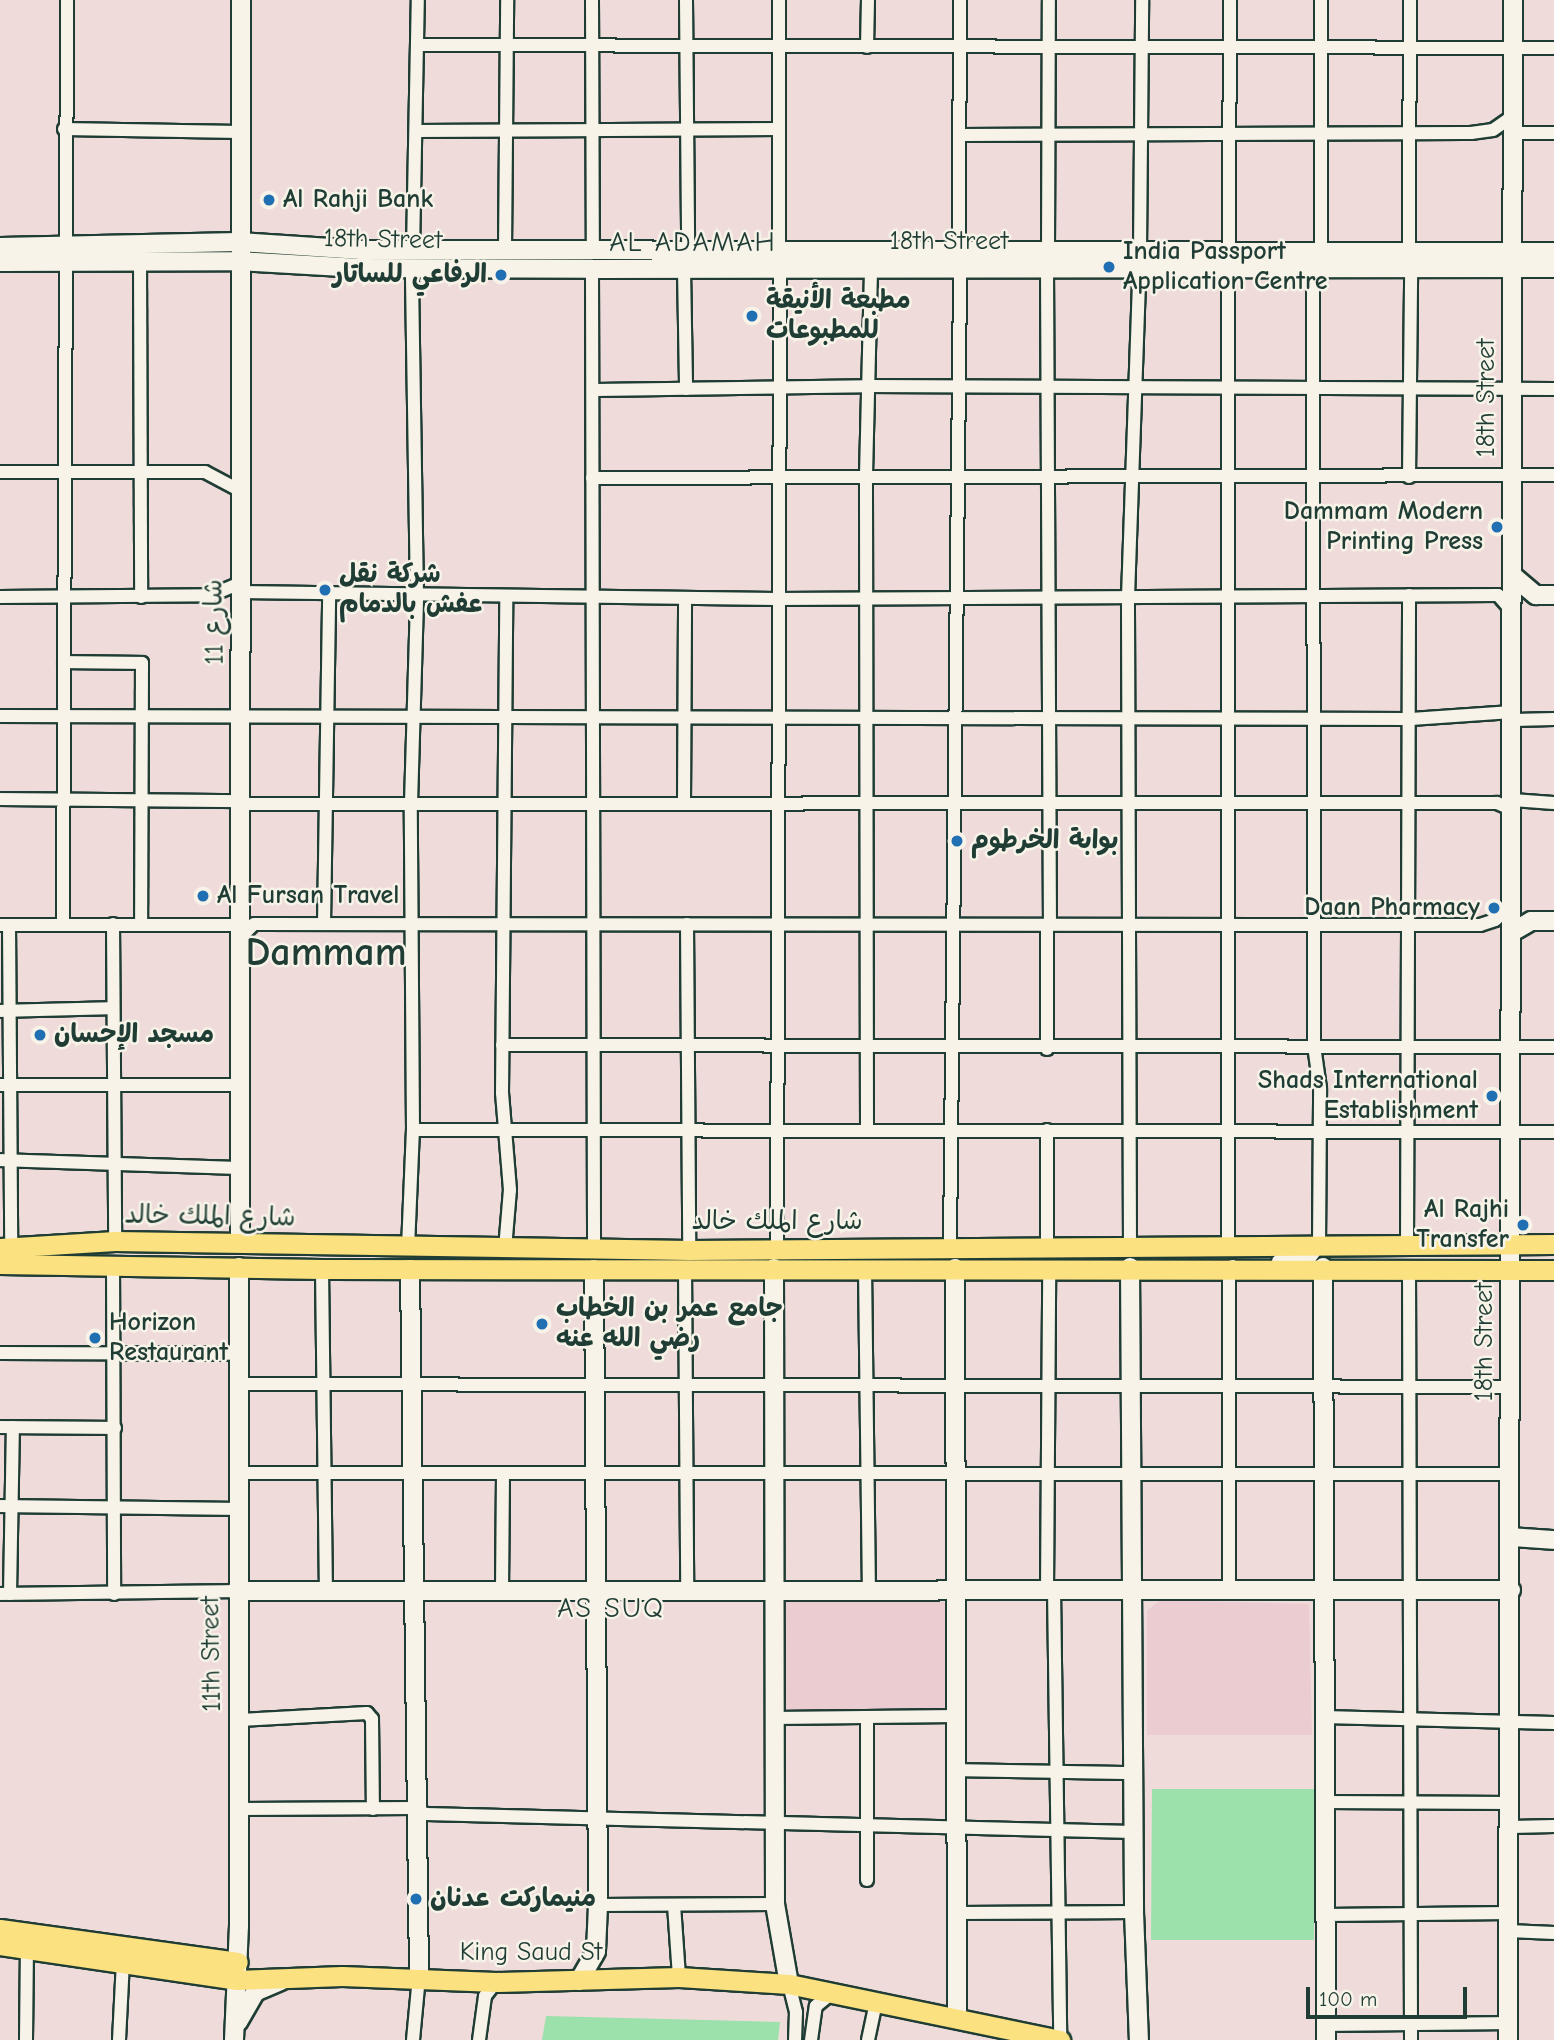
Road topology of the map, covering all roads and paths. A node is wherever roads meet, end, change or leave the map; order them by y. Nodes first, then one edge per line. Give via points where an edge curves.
1 (67, 0) edge
2 (241, 0) edge
3 (418, 0) edge
4 (507, 0) edge
5 (592, 0) edge
6 (686, 0) edge
7 (779, 0) edge
8 (867, 0) edge
9 (960, 0) edge
10 (1049, 0) edge
11 (1142, 0) edge
12 (1230, 0) edge
13 (1321, 0) edge
14 (1410, 0) edge
15 (1513, 0) edge
16 (419, 46) junction
17 (592, 46) junction
18 (960, 46) junction
19 (1049, 46) junction
20 (1230, 46) junction
21 (1321, 46) junction
22 (1410, 46) junction
23 (506, 47) junction
24 (867, 47) junction
25 (1142, 47) junction
26 (779, 48) junction
27 (1513, 48) junction
28 (1554, 48) edge
29 (685, 49) junction
30 (1510, 126) junction
31 (64, 130) junction
32 (779, 130) junction
33 (416, 131) junction
34 (687, 131) junction
35 (1410, 131) junction
36 (240, 132) junction
37 (505, 132) junction
38 (592, 132) junction
39 (1230, 132) junction
40 (1554, 133) edge
41 (1048, 134) junction
42 (1140, 134) junction
43 (1322, 134) junction
44 (960, 135) junction
45 (239, 242) junction
46 (0, 247) edge
47 (505, 250) junction
48 (593, 250) junction
49 (779, 250) junction
50 (688, 251) junction
51 (1321, 251) junction
52 (1409, 251) junction
53 (1554, 252) edge
54 (66, 254) junction
55 (412, 259) junction
56 (1048, 259) junction
57 (1512, 259) junction
58 (960, 260) junction
59 (1139, 260) junction
60 (238, 261) junction
61 (1229, 261) junction
62 (0, 262) edge
63 (140, 262) junction
64 (1554, 268) edge
65 (592, 269) junction
66 (684, 269) junction
67 (780, 269) junction
68 (871, 269) junction
69 (1313, 270) junction
70 (1411, 270) junction
71 (867, 386) junction
72 (686, 389) junction
73 (960, 389) junction
74 (1133, 389) junction
75 (1228, 389) junction
76 (1314, 389) junction
77 (1554, 389) edge
78 (595, 390) junction
79 (780, 390) junction
80 (1047, 390) junction
81 (1513, 390) junction
82 (1408, 391) junction
83 (0, 472) edge
84 (141, 472) junction
85 (66, 473) junction
86 (1049, 474) junction
87 (1315, 474) junction
88 (866, 475) junction
89 (958, 475) junction
90 (1130, 475) junction
91 (1228, 475) junction
92 (1513, 475) junction
93 (1554, 475) edge
94 (778, 477) junction
95 (1409, 477) junction
96 (592, 478) junction
97 (240, 491) junction
98 (1513, 576) junction
99 (240, 587) junction
100 (329, 595) junction
101 (1409, 595) junction
102 (1554, 595) edge
103 (0, 597) edge
104 (141, 597) junction
105 (417, 597) junction
106 (506, 597) junction
107 (869, 597) junction
108 (955, 597) junction
109 (1128, 597) junction
110 (1316, 597) junction
111 (65, 598) junction
112 (590, 598) junction
113 (685, 598) junction
114 (1049, 598) junction
115 (1231, 598) junction
116 (776, 599) junction
117 (1513, 611) junction
118 (64, 662) junction
119 (64, 715) junction
120 (0, 716) edge
121 (1513, 716) junction
122 (141, 717) junction
123 (243, 717) junction
124 (954, 717) junction
125 (1230, 717) junction
126 (412, 718) junction
127 (594, 718) junction
128 (867, 718) junction
129 (1049, 718) junction
130 (1315, 718) junction
131 (327, 719) junction
132 (504, 719) junction
133 (1131, 719) junction
134 (1411, 719) junction
135 (1554, 719) edge
136 (685, 720) junction
137 (778, 720) junction
138 (0, 799) edge
139 (63, 799) junction
140 (142, 800) junction
141 (777, 801) junction
142 (867, 801) junction
143 (243, 802) junction
144 (593, 802) junction
145 (1047, 802) junction
146 (411, 803) junction
147 (505, 803) junction
148 (684, 803) junction
149 (952, 803) junction
150 (1132, 803) junction
151 (1230, 803) junction
152 (1554, 803) edge
153 (1314, 804) junction
154 (1409, 804) junction
155 (324, 805) junction
156 (1512, 805) junction
157 (1512, 905) junction
158 (1554, 921) edge
159 (412, 923) junction
160 (505, 923) junction
161 (63, 924) junction
162 (113, 924) junction
163 (141, 924) junction
164 (324, 924) junction
165 (592, 924) junction
166 (687, 924) junction
167 (778, 924) junction
168 (867, 924) junction
169 (950, 924) junction
170 (1048, 924) junction
171 (1130, 924) junction
172 (1230, 924) junction
173 (1409, 924) junction
174 (5, 925) edge
175 (1313, 925) junction
176 (1514, 931) junction
177 (240, 932) junction
178 (113, 1008) junction
179 (5, 1011) edge
180 (502, 1045) junction
181 (776, 1045) junction
182 (597, 1046) junction
183 (685, 1046) junction
184 (868, 1046) junction
185 (1314, 1046) junction
186 (1409, 1046) junction
187 (951, 1047) junction
188 (1512, 1047) junction
189 (1554, 1047) edge
190 (1047, 1049) junction
191 (1130, 1049) junction
192 (1230, 1049) junction
193 (4, 1085) edge
194 (113, 1085) junction
195 (241, 1086) junction
196 (687, 1129) junction
197 (413, 1130) junction
198 (867, 1130) junction
199 (950, 1130) junction
200 (1047, 1130) junction
201 (1130, 1130) junction
202 (1228, 1130) junction
203 (1320, 1130) junction
204 (506, 1131) junction
205 (595, 1131) junction
206 (775, 1131) junction
207 (1410, 1131) junction
208 (1554, 1132) edge
209 (1512, 1133) junction
210 (5, 1160) edge
211 (112, 1163) junction
212 (240, 1168) junction
213 (115, 1241) junction
214 (240, 1242) junction
215 (1554, 1244) edge
216 (1512, 1245) junction
217 (1319, 1246) junction
218 (950, 1247) junction
219 (1047, 1247) junction
220 (1130, 1247) junction
221 (1228, 1247) junction
222 (408, 1248) junction
223 (1408, 1248) junction
224 (505, 1249) junction
225 (4, 1253) edge
226 (594, 1259) junction
227 (687, 1259) junction
228 (775, 1259) junction
229 (113, 1263) junction
230 (239, 1267) junction
231 (1130, 1267) junction
232 (1229, 1267) junction
233 (865, 1268) junction
234 (956, 1268) junction
235 (1049, 1268) junction
236 (1323, 1268) junction
237 (1409, 1268) junction
238 (322, 1269) junction
239 (410, 1269) junction
240 (1512, 1270) junction
241 (1554, 1270) edge
242 (0, 1353) edge
243 (114, 1353) junction
244 (237, 1354) junction
245 (236, 1384) junction
246 (324, 1384) junction
247 (411, 1384) junction
248 (595, 1386) junction
249 (774, 1387) junction
250 (1130, 1387) junction
251 (1231, 1387) junction
252 (1407, 1387) junction
253 (1512, 1387) junction
254 (685, 1388) junction
255 (866, 1388) junction
256 (1049, 1388) junction
257 (1323, 1388) junction
258 (956, 1389) junction
259 (6, 1427) edge
260 (115, 1428) junction
261 (411, 1472) junction
262 (956, 1472) junction
263 (1047, 1472) junction
264 (1131, 1472) junction
265 (1229, 1472) junction
266 (1324, 1472) junction
267 (236, 1473) junction
268 (325, 1473) junction
269 (503, 1473) junction
270 (866, 1473) junction
271 (1408, 1473) junction
272 (596, 1474) junction
273 (684, 1474) junction
274 (774, 1474) junction
275 (1511, 1474) junction
276 (115, 1504) junction
277 (6, 1506) edge
278 (236, 1509) junction
279 (1511, 1537) junction
280 (1554, 1540) edge
281 (1132, 1588) junction
282 (1229, 1588) junction
283 (326, 1589) junction
284 (411, 1589) junction
285 (596, 1589) junction
286 (869, 1589) junction
287 (1051, 1589) junction
288 (1324, 1589) junction
289 (502, 1590) junction
290 (774, 1590) junction
291 (956, 1590) junction
292 (1409, 1590) junction
293 (1511, 1590) junction
294 (236, 1591) junction
295 (687, 1591) junction
296 (5, 1594) edge
297 (114, 1594) junction
298 (956, 1716) junction
299 (867, 1717) junction
300 (1325, 1717) junction
301 (1410, 1717) junction
302 (774, 1718) junction
303 (240, 1720) junction
304 (1511, 1720) junction
305 (1554, 1723) edge
306 (956, 1770) junction
307 (1055, 1772) junction
308 (1133, 1773) junction
309 (1325, 1802) junction
310 (1410, 1802) junction
311 (1511, 1803) junction
312 (414, 1808) junction
313 (240, 1809) junction
314 (373, 1809) junction
315 (600, 1819) junction
316 (774, 1820) junction
317 (867, 1822) junction
318 (1554, 1826) edge
319 (957, 1827) junction
320 (1511, 1827) junction
321 (1055, 1830) junction
322 (1133, 1832) junction
323 (867, 1880) dead end
324 (775, 1904) junction
325 (598, 1905) junction
326 (674, 1905) junction
327 (1134, 1912) junction
328 (1411, 1912) junction
329 (957, 1913) junction
330 (1056, 1913) junction
331 (1325, 1915) junction
332 (1509, 1922) junction
333 (0, 1929) edge
334 (1554, 1933) edge
335 (0, 1945) edge
336 (27, 1947) junction
337 (123, 1961) junction
338 (237, 1971) junction
339 (419, 1977) junction
340 (679, 1977) junction
341 (281, 1981) junction
342 (579, 1981) junction
343 (496, 1982) junction
344 (789, 1984) junction
345 (833, 1992) junction
346 (876, 2001) junction
347 (957, 2018) junction
348 (1412, 2024) junction
349 (1508, 2032) edge
350 (1326, 2033) edge
351 (234, 2036) edge
352 (26, 2040) edge
353 (119, 2040) edge
354 (413, 2040) edge
355 (479, 2040) edge
356 (795, 2040) edge
357 (811, 2040) edge
358 (868, 2040) edge
359 (1060, 2040) edge
360 (1139, 2040) edge
361 (1411, 2040) edge

1 - 31 street
2 - 36 street, شارع 11
3 - 16 street
4 - 23 street
5 - 17 street
6 - 29 street
7 - 26 street
8 - 24 street
9 - 18 street
10 - 19 street
11 - 25 street
12 - 20 street
13 - 21 street
14 - 22 street
15 - 27 street
16 - 23 street
16 - 33 street
17 - 23 street
17 - 29 street
17 - 38 street
18 - 19 street
18 - 24 street
18 - 44 street
19 - 25 street
19 - 41 street
20 - 21 street
20 - 25 street
20 - 39 street
21 - 22 street
21 - 43 street
22 - 27 street
22 - 35 street
23 - 37 street
24 - 26 street
25 - 42 street
26 - 29 street
26 - 32 street
27 - 28 street
27 - 30 street
29 - 34 street
30 - 35 street via 1493,131
30 - 40 street
30 - 57 street
31 - 36 street
31 - 54 street
32 - 34 street
32 - 49 street
33 - 37 street
33 - 55 street
34 - 38 street
34 - 50 street
35 - 43 street
35 - 52 street
36 - 45 street, شارع 11
37 - 38 street
37 - 47 street
38 - 48 street
39 - 42 street
39 - 43 street
39 - 61 street
41 - 42 street
41 - 44 street
41 - 56 street
42 - 59 street
43 - 51 street
44 - 58 street
45 - 54 street
45 - 55 street
45 - 60 street, شارع 11
46 - 54 street
47 - 48 street
47 - 55 street
48 - 50 street
49 - 50 street
49 - 58 street
51 - 52 street
51 - 61 street
52 - 57 street
53 - 57 street
54 - 62 street, 18th Street
54 - 63 street, 18th Street
54 - 85 street
55 - 60 street, 18th Street
55 - 65 street, 18th Street
55 - 105 street
56 - 58 street, 18th Street
56 - 59 street, 18th Street
56 - 80 street
57 - 64 street
57 - 70 street, 18th Street
57 - 81 street, 18th Street
58 - 68 street, 18th Street
58 - 73 street
59 - 61 street, 18th Street
59 - 74 street
60 - 63 street, 18th Street
60 - 97 street, شارع 11
61 - 69 street, 18th Street
61 - 75 street
63 - 84 street
65 - 66 street, 18th Street
65 - 78 street
66 - 67 street, 18th Street
66 - 72 street
67 - 68 street, 18th Street
67 - 79 street
68 - 71 street
69 - 70 street, 18th Street
69 - 76 street
70 - 82 street
71 - 73 street
71 - 79 street
71 - 88 street
72 - 78 street
72 - 79 street
73 - 80 street
73 - 89 street
74 - 75 street
74 - 80 street
74 - 90 street
75 - 76 street
75 - 91 street
76 - 82 street
76 - 87 street
77 - 81 street
78 - 96 street
79 - 94 street
80 - 86 street
81 - 82 street
81 - 92 street, 18th Street
82 - 95 street
83 - 85 street
84 - 85 street
84 - 97 street via 214,473
84 - 104 street
85 - 111 street
86 - 89 street
86 - 90 street
86 - 114 street
87 - 91 street
87 - 95 street
87 - 110 street
88 - 89 street
88 - 94 street
88 - 107 street
89 - 108 street
90 - 91 street
90 - 109 street
91 - 115 street
92 - 93 street
92 - 95 street
92 - 98 street, 18th Street
94 - 96 street
94 - 116 street
96 - 112 street
97 - 99 street, شارع 11
98 - 102 street via 1536,595
98 - 117 street, 18th Street
99 - 100 street
99 - 104 street via 212,595
99 - 123 street, شارع 11
100 - 105 street
100 - 131 street
101 - 110 street
101 - 117 street via 1497,595
101 - 134 street
103 - 111 street
104 - 111 street
105 - 106 street
105 - 126 street
106 - 112 street
106 - 132 street
107 - 108 street
107 - 116 street
107 - 128 street
108 - 114 street
108 - 124 street
109 - 114 street
109 - 115 street
109 - 133 street
110 - 115 street
110 - 130 street
111 - 118 street
112 - 113 street
112 - 127 street
113 - 116 street
113 - 136 street
114 - 129 street
115 - 125 street
116 - 137 street
117 - 121 street, 18th Street
118 - 119 street
118 - 122 street via 142,663
119 - 120 street
119 - 122 street
119 - 139 street
121 - 134 street
121 - 135 street
121 - 156 street, 18th Street
122 - 123 street
122 - 140 street
123 - 131 street
123 - 143 street, شارع 11
124 - 128 street
124 - 129 street
124 - 149 street
125 - 130 street
125 - 133 street
125 - 151 street
126 - 131 street
126 - 132 street
126 - 146 street
127 - 132 street
127 - 136 street
127 - 144 street
128 - 137 street
128 - 142 street
129 - 133 street
129 - 145 street
130 - 134 street
130 - 153 street
131 - 155 street
132 - 147 street
133 - 150 street
134 - 154 street
136 - 137 street
136 - 148 street
137 - 141 street
138 - 139 street
139 - 140 street
139 - 161 street
140 - 143 street
140 - 163 street
141 - 142 street
141 - 148 street
141 - 167 street
142 - 149 street
142 - 168 street
143 - 155 street
143 - 177 street, شارع 11
144 - 147 street
144 - 148 street
144 - 165 street
145 - 149 street
145 - 150 street
145 - 170 street
146 - 147 street
146 - 155 street
146 - 159 street
147 - 160 street
149 - 169 street
150 - 151 street
150 - 171 street
151 - 153 street
151 - 172 street
152 - 156 street
153 - 154 street
153 - 175 street
154 - 156 street
154 - 173 street
155 - 164 street
156 - 157 street, 18th Street
157 - 173 street via 1495,920 1480,925
157 - 176 street, 18th Street
158 - 176 street via 1531,920
159 - 160 street
159 - 164 street
159 - 197 street
160 - 165 street
160 - 180 street
161 - 162 street
161 - 174 street
162 - 163 street
162 - 178 street
163 - 177 street
164 - 177 street via 254,924
165 - 166 street
165 - 182 street
166 - 167 street
166 - 183 street
167 - 168 street
167 - 181 street
168 - 169 street
168 - 184 street
169 - 170 street
169 - 187 street
170 - 171 street
170 - 190 street
171 - 172 street
171 - 191 street
172 - 175 street
172 - 192 street
173 - 175 street
173 - 186 street
174 - 179 street
175 - 185 street
176 - 188 street, 18th Street
177 - 195 street, شارع 11
178 - 179 street
178 - 194 street
179 - 193 street
180 - 182 street
180 - 204 street
181 - 183 street
181 - 184 street
181 - 206 street
182 - 183 street
182 - 205 street
183 - 196 street
184 - 187 street
184 - 198 street
185 - 186 street
185 - 192 street
185 - 203 street
186 - 188 street
186 - 207 street
187 - 190 street
187 - 199 street
188 - 189 street
188 - 209 street, 18th Street
190 - 191 street
191 - 192 street
191 - 201 street
192 - 202 street
193 - 194 street
193 - 210 street
194 - 195 street
194 - 211 street
195 - 212 street, شارع 11
196 - 205 street
196 - 206 street
196 - 227 street
197 - 204 street
197 - 222 street
198 - 199 street
198 - 206 street
199 - 200 street
199 - 218 street
200 - 201 street
200 - 219 street
201 - 202 street
201 - 220 street
202 - 203 street
202 - 221 street
203 - 207 street
203 - 217 street
204 - 205 street
204 - 224 street via 510,1189
205 - 226 street
206 - 228 street
207 - 209 street
207 - 223 street
208 - 209 street
209 - 216 street, 18th Street
210 - 211 street
210 - 225 street
211 - 212 street
211 - 213 street
212 - 214 street, شارع 11
213 - 214 main road, شارع الملك خالد
213 - 225 main road, شارع الملك خالد
214 - 222 main road, شارع الملك خالد
214 - 230 main road
215 - 216 main road, شارع الملك خالد
216 - 223 main road, شارع الملك خالد
216 - 240 street, 18th Street
217 - 221 main road, شارع الملك خالد
217 - 223 main road, شارع الملك خالد
217 - 232 street via 1310,1258
218 - 219 main road, شارع الملك خالد
218 - 228 main road, شارع الملك خالد
219 - 220 main road, شارع الملك خالد
220 - 221 main road, شارع الملك خالد
222 - 224 main road, شارع الملك خالد
224 - 226 main road, شارع الملك خالد
225 - 229 main road, شارع الملك خالد
226 - 227 main road, شارع الملك خالد
226 - 239 main road, شارع الملك خالد
226 - 248 street
227 - 228 main road, شارع الملك خالد
227 - 254 street
228 - 233 main road, شارع الملك خالد
228 - 249 street
229 - 230 main road, شارع الملك خالد
229 - 243 street
230 - 238 main road, شارع الملك خالد
230 - 244 street, 11th Street
231 - 232 main road, شارع الملك خالد
231 - 235 main road, شارع الملك خالد
231 - 250 street
232 - 236 main road, شارع الملك خالد
232 - 251 street
233 - 234 main road, شارع الملك خالد
233 - 255 street
234 - 235 main road, شارع الملك خالد
234 - 258 street
235 - 256 street
236 - 237 main road, شارع الملك خالد
236 - 257 street
237 - 240 main road, شارع الملك خالد
237 - 252 street
238 - 239 main road, شارع الملك خالد
238 - 246 street
239 - 247 street
240 - 241 main road, شارع الملك خالد
240 - 253 street, 18th Street
242 - 243 street
243 - 244 street
243 - 260 street
244 - 245 street, 11th Street
245 - 246 street
245 - 267 street, 11th Street
246 - 247 street
246 - 268 street
247 - 248 street
247 - 261 street
248 - 254 street
248 - 272 street
249 - 254 street
249 - 255 street
249 - 274 street
250 - 251 street
250 - 256 street
250 - 264 street
251 - 257 street
251 - 265 street
252 - 253 street
252 - 257 street
252 - 271 street
253 - 275 street, 18th Street
254 - 273 street
255 - 258 street
255 - 270 street
256 - 258 street
256 - 263 street
257 - 266 street
258 - 262 street
259 - 260 street
259 - 277 street
260 - 276 street
261 - 268 street
261 - 269 street
261 - 284 street
262 - 263 street
262 - 270 street
262 - 291 street
263 - 264 street
263 - 287 street
264 - 265 street
264 - 281 street
265 - 266 street
265 - 282 street
266 - 271 street
266 - 288 street
267 - 268 street
267 - 278 street, 11th Street
268 - 283 street
269 - 272 street
269 - 289 street
270 - 274 street
270 - 286 street
271 - 275 street
271 - 292 street
272 - 273 street
272 - 285 street
273 - 274 street
273 - 295 street
274 - 290 street
275 - 279 street, 18th Street
276 - 277 street
276 - 278 street
276 - 297 street
277 - 296 street
278 - 294 street, 11th Street
279 - 280 street
279 - 293 street, 18th Street
281 - 282 street
281 - 287 street
281 - 308 street
282 - 288 street
283 - 284 street
283 - 294 street
284 - 289 street
284 - 312 street
285 - 289 street
285 - 295 street
285 - 315 street
286 - 290 street
286 - 291 street
287 - 291 street
287 - 307 street
288 - 292 street
288 - 300 street
290 - 295 street
290 - 302 street
291 - 298 street
292 - 293 street
292 - 301 street
293 - 304 street, 18th Street
294 - 297 street
294 - 303 street, 11th Street
296 - 297 street
298 - 299 street
298 - 306 street
299 - 302 street
299 - 317 street
300 - 301 street
300 - 309 street
301 - 304 street
301 - 310 street
302 - 316 street
303 - 313 street, 11th Street
303 - 314 street via 367,1713 372,1719
304 - 305 street
304 - 311 street, 18th Street
306 - 307 street
306 - 319 street
307 - 308 street
307 - 321 street
308 - 322 street
309 - 310 street
309 - 331 street
310 - 311 street
310 - 328 street
311 - 320 street, 18th Street
312 - 314 street
312 - 315 street via 426,1814
312 - 339 street
313 - 314 street
313 - 338 street, 11th Street
315 - 316 street
315 - 325 street
316 - 317 street
316 - 324 street
317 - 319 street
317 - 323 street
318 - 320 street
319 - 321 street
319 - 329 street
320 - 332 street, 18th Street
321 - 322 street
321 - 330 street
322 - 327 street
324 - 326 street
324 - 344 street
325 - 326 street
325 - 342 street via 596,1951
326 - 340 street
327 - 330 street
327 - 360 street
328 - 331 street
328 - 332 street
328 - 348 street
329 - 330 street
329 - 347 street
330 - 359 street
331 - 350 street
332 - 334 street
332 - 349 street, 18th Street
333 - 338 main road, King Saud St
335 - 336 main road, King Saud St
336 - 337 main road, King Saud St
336 - 352 street
337 - 338 main road, King Saud St
337 - 353 street
338 - 341 main road, King Saud St
338 - 351 street, 11th Street
339 - 341 main road, King Saud St
339 - 343 main road, King Saud St
339 - 354 street
340 - 342 main road, King Saud St
340 - 344 main road, King Saud St
341 - 351 street via 255,1992
342 - 343 main road, King Saud St
343 - 355 street via 485,1996
344 - 345 main road, King Saud St
344 - 356 street via 796,2012
345 - 346 main road, King Saud St
345 - 357 street via 816,2006
346 - 347 main road, King Saud St
346 - 358 street
347 - 359 main road, King Saud St
348 - 349 street
348 - 350 street
348 - 361 street

